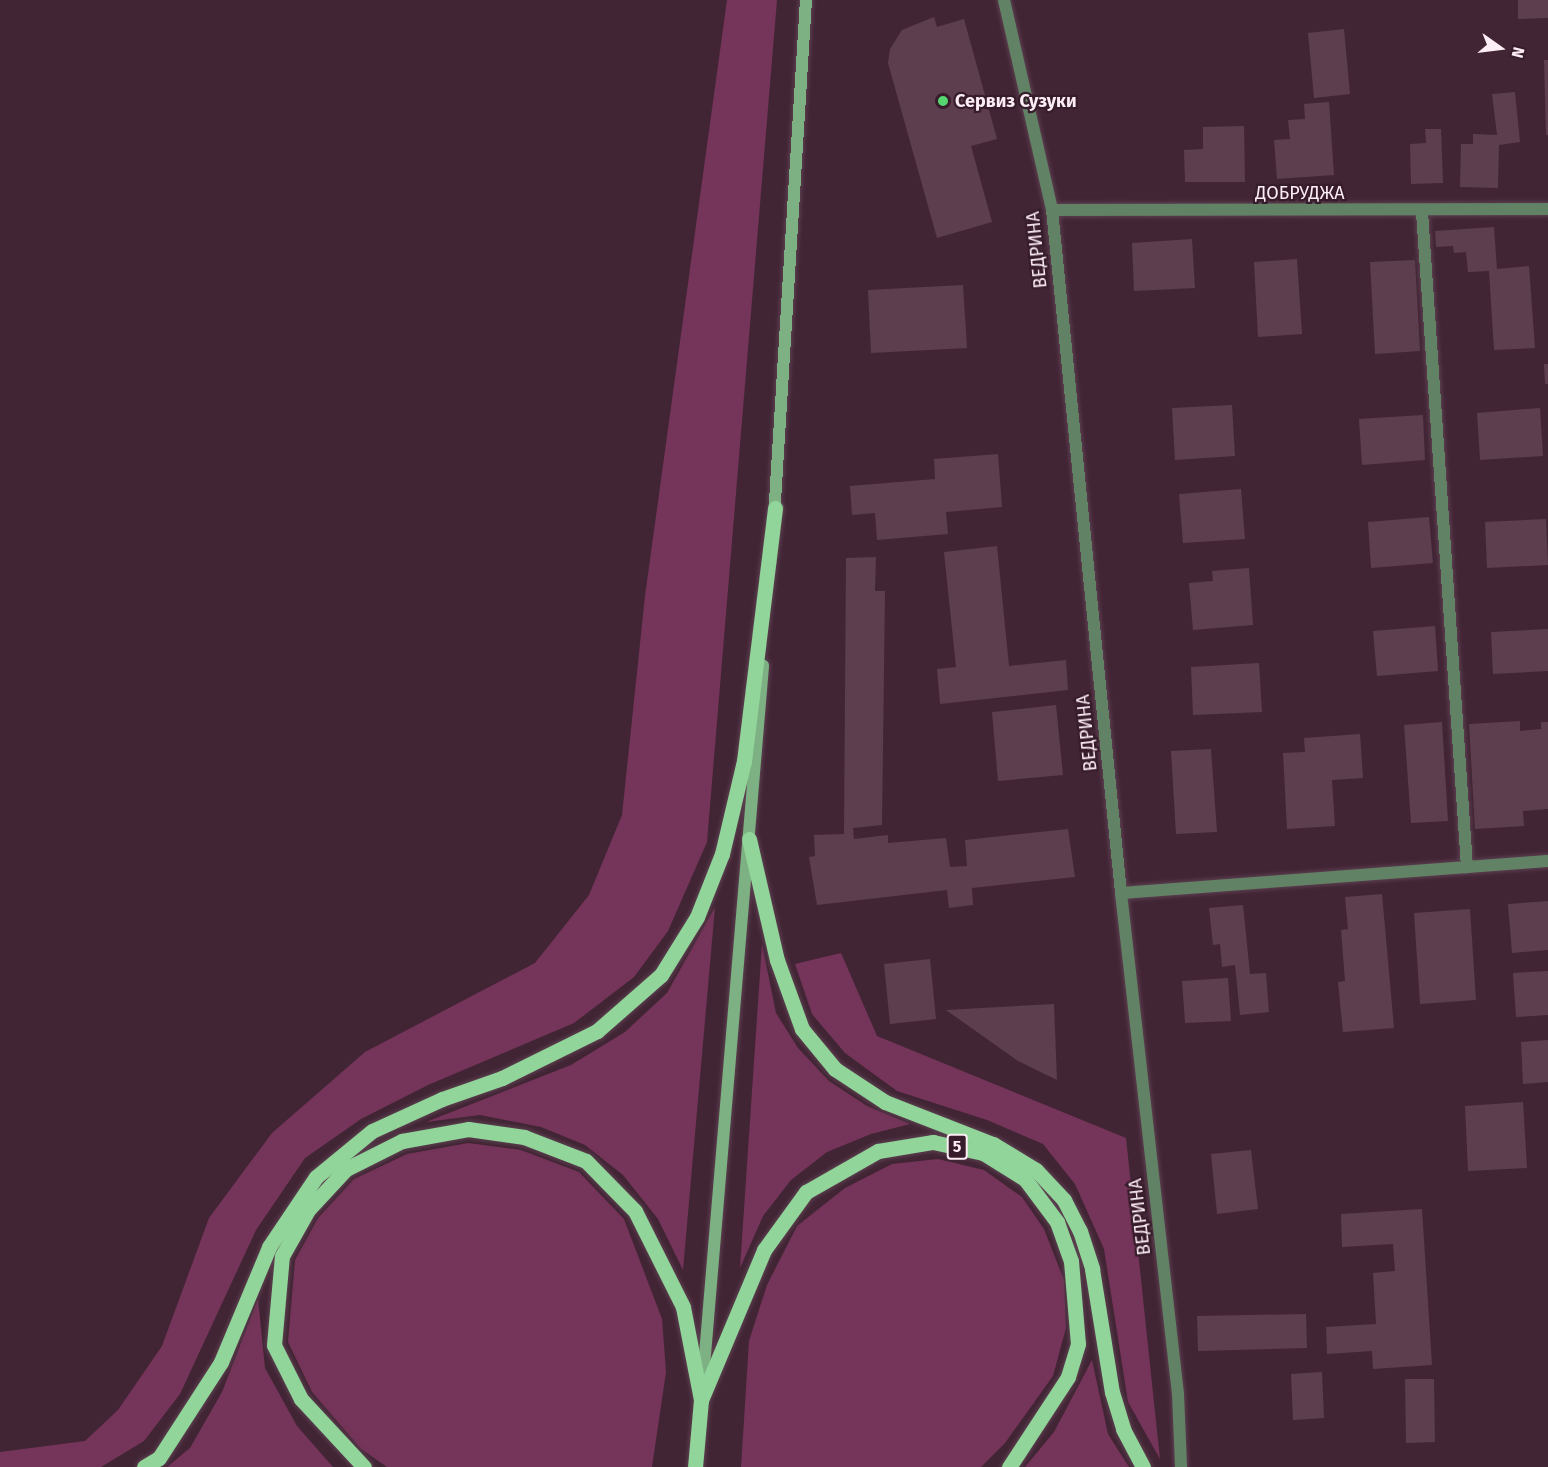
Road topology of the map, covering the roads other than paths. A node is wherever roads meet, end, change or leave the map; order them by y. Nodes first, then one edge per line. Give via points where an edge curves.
1 (806, 0) edge
2 (1004, 0) edge
3 (1548, 209) edge
4 (1052, 210) junction
5 (1422, 212) junction
6 (775, 508) junction
7 (749, 839) junction
8 (1548, 861) edge
9 (1467, 867) junction
10 (1121, 894) junction
11 (701, 1400) junction
12 (144, 1467) edge
13 (364, 1467) edge
14 (695, 1467) edge
15 (1009, 1467) edge
16 (1143, 1467) edge
17 (1180, 1467) edge

1 - 6 main road
2 - 4 street, ВЕДРИНА
3 - 5 street, ДОБРУДЖА
4 - 5 street, ДОБРУДЖА
4 - 10 street, ВЕДРИНА
5 - 9 street
6 - 7 main road
6 - 12 main road via 744,761 722,854 698,917 662,975 597,1031 502,1078 442,1099 372,1131 316,1177 269,1247 215,1371 159,1458
7 - 11 main road
7 - 16 main road via 780,970 802,1029 835,1069 885,1102 993,1144 1036,1170 1064,1200 1080,1230 1092,1269 1112,1392 1123,1429
8 - 9 street
9 - 10 street
10 - 17 street, ВЕДРИНА via 1178,1394
11 - 13 main road via 683,1307 635,1211 586,1161 524,1137 468,1129 402,1141 346,1169 308,1210 281,1265 274,1345 301,1399
11 - 14 main road, 5
11 - 15 main road, 5 via 764,1250 806,1192 878,1151 933,1142 983,1153 1025,1179 1057,1222 1071,1261 1078,1344 1068,1377

